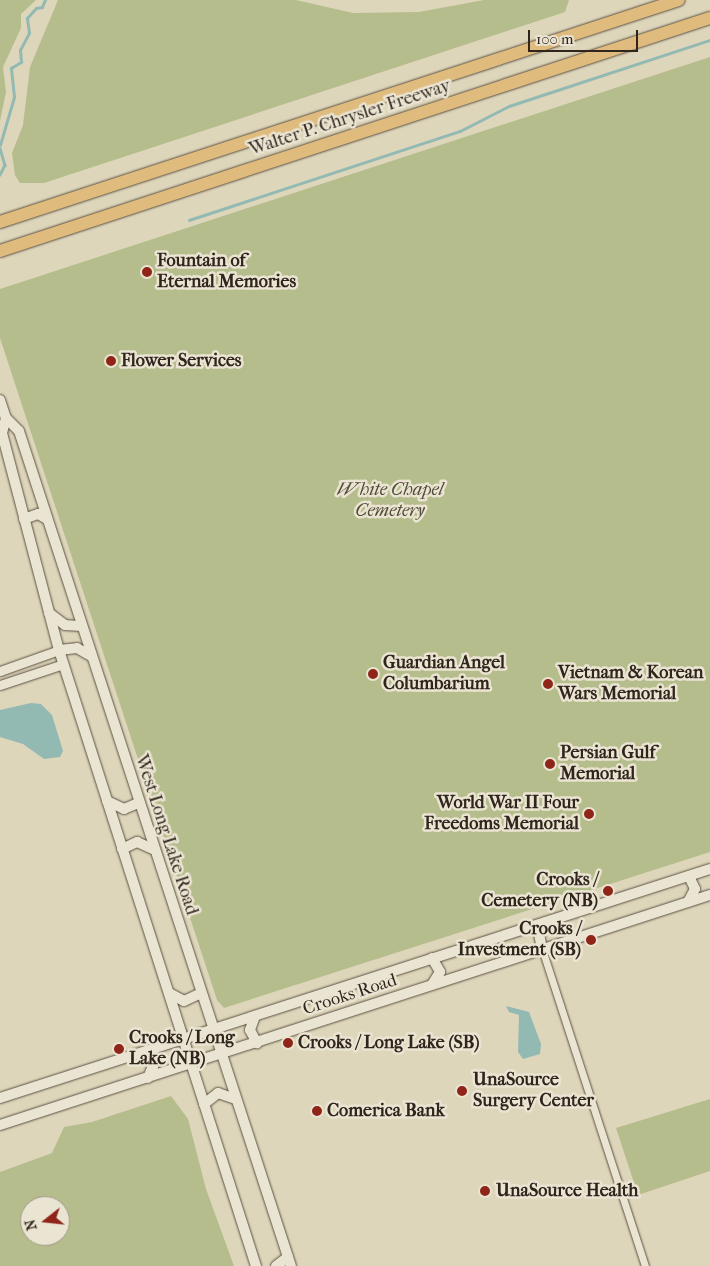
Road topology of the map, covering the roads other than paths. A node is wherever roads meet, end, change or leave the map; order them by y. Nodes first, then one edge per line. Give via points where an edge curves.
1 (679, 0) edge
2 (710, 18) edge
3 (0, 222) edge
4 (0, 251) edge
5 (0, 400) edge
6 (6, 418) junction
7 (24, 519) junction
8 (47, 519) junction
9 (48, 612) junction
10 (81, 626) junction
11 (59, 650) junction
12 (91, 656) junction
13 (63, 664) junction
14 (0, 671) edge
15 (0, 684) edge
16 (107, 801) junction
17 (138, 803) junction
18 (122, 849) junction
19 (152, 849) junction
20 (710, 869) edge
21 (689, 876) junction
22 (710, 895) edge
23 (688, 902) junction
24 (545, 922) junction
25 (542, 949) junction
26 (432, 958) junction
27 (432, 985) junction
28 (168, 992) junction
29 (201, 993) junction
30 (255, 1016) junction
31 (213, 1030) junction
32 (183, 1040) junction
33 (257, 1043) junction
34 (146, 1052) junction
35 (221, 1054) junction
36 (191, 1064) junction
37 (148, 1078) junction
38 (0, 1098) edge
39 (235, 1099) junction
40 (204, 1104) junction
41 (0, 1125) edge
42 (290, 1262) edge
43 (255, 1263) edge
44 (264, 1266) edge
45 (276, 1266) edge
46 (645, 1266) edge

1 - 3 highway, Walter P. Chrysler Freeway
2 - 4 highway, Walter P. Chrysler Freeway
5 - 6 main road, West Long Lake Road
6 - 7 main road, West Long Lake Road via 2,433
6 - 8 main road, West Long Lake Road via 19,431
7 - 8 main road via 38,514
7 - 9 main road, West Long Lake Road
8 - 10 main road, West Long Lake Road
9 - 10 main road via 65,626
9 - 11 main road, West Long Lake Road
10 - 12 main road, West Long Lake Road
11 - 12 main road via 77,648
11 - 13 main road, West Long Lake Road
11 - 14 street
12 - 17 main road, West Long Lake Road
13 - 15 street
13 - 16 main road, West Long Lake Road
16 - 17 main road via 124,809
16 - 18 main road, West Long Lake Road
17 - 19 main road, West Long Lake Road
18 - 19 main road via 137,842
18 - 28 main road, West Long Lake Road
19 - 29 main road, West Long Lake Road
20 - 21 main road, Crooks Road
21 - 23 main road via 695,889
21 - 24 main road, Crooks Road
22 - 23 main road, Crooks Road
23 - 25 main road, Crooks Road
24 - 25 main road via 539,934
24 - 26 main road, Crooks Road
25 - 27 main road, Crooks Road
25 - 46 street
26 - 27 main road via 440,972
26 - 30 main road, Crooks Road
27 - 33 main road, Crooks Road
28 - 29 main road via 184,1001
28 - 32 main road, West Long Lake Road
29 - 31 main road, West Long Lake Road
30 - 31 main road, Crooks Road
30 - 33 main road via 250,1030
31 - 32 main road, Crooks Road
31 - 35 main road, West Long Lake Road
32 - 34 main road, Crooks Road
32 - 36 main road, West Long Lake Road
33 - 35 main road, Crooks Road
34 - 37 main road via 153,1066
34 - 38 main road, Crooks Road
35 - 36 main road, Crooks Road
35 - 39 main road, West Long Lake Road
36 - 37 main road, Crooks Road
36 - 40 main road, West Long Lake Road
37 - 41 main road, Crooks Road
39 - 40 main road via 218,1093
39 - 42 main road, West Long Lake Road
40 - 43 main road, West Long Lake Road
42 - 45 main road
43 - 44 main road

